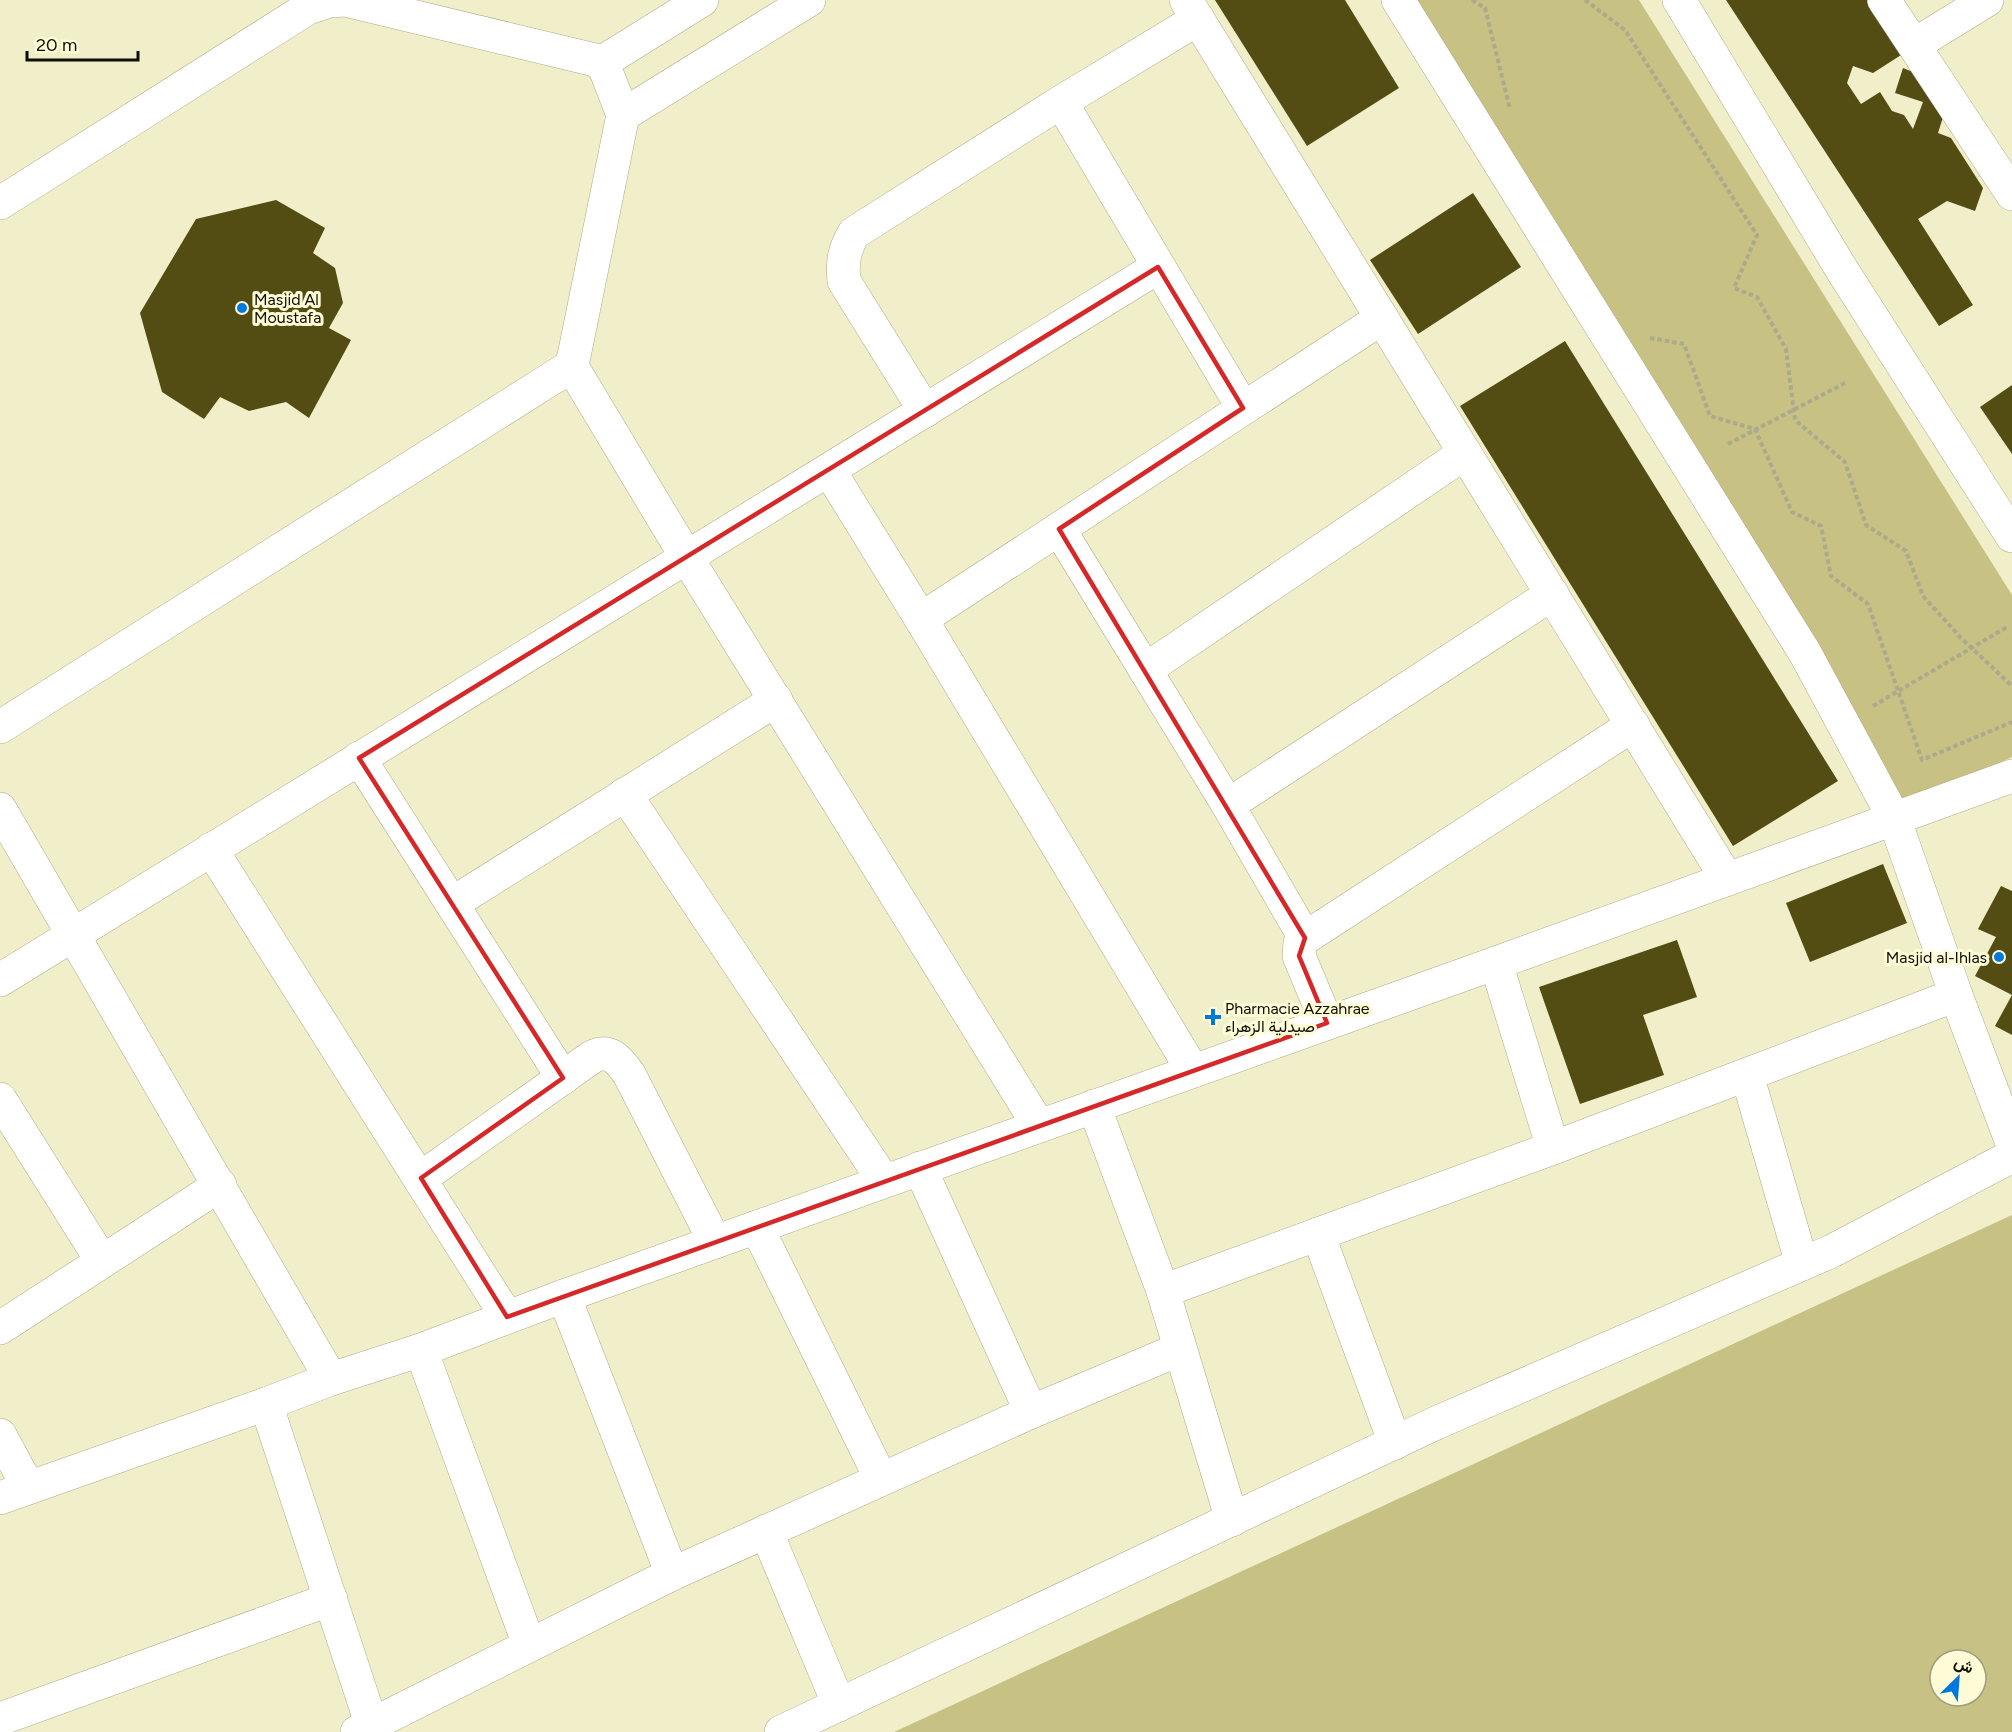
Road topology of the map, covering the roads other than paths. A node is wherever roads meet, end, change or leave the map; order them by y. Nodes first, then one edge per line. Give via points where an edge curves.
1 (702, 0) edge
2 (809, 0) edge
3 (1398, 0) edge
4 (1679, 0) edge
5 (1884, 0) edge
6 (1987, 0) edge
7 (328, 1) edge
8 (1192, 10) edge
9 (1914, 45) junction
10 (601, 63) junction
11 (1061, 102) junction
12 (622, 115) junction
13 (2012, 194) edge
14 (0, 203) edge
15 (1158, 267) junction
16 (1382, 318) junction
17 (571, 365) junction
18 (1244, 408) junction
19 (925, 411) junction
20 (1465, 453) junction
21 (829, 470) junction
22 (1059, 529) junction
23 (2012, 536) edge
24 (687, 558) junction
25 (1552, 594) junction
26 (921, 619) junction
27 (1145, 670) junction
28 (776, 700) junction
29 (1633, 725) junction
30 (0, 727) edge
31 (359, 758) junction
32 (2012, 776) edge
33 (625, 794) junction
34 (1228, 805) junction
35 (0, 809) edge
36 (1894, 818) junction
37 (212, 849) junction
38 (1727, 879) junction
39 (453, 903) junction
40 (74, 936) junction
41 (1305, 938) junction
42 (1496, 963) junction
43 (0, 980) edge
44 (1956, 995) junction
45 (1328, 1023) junction
46 (1193, 1071) junction
47 (1747, 1075) junction
48 (563, 1078) junction
49 (0, 1099) edge
50 (1094, 1106) junction
51 (1039, 1126) junction
52 (2012, 1143) edge
53 (1553, 1148) junction
54 (2012, 1156) edge
55 (920, 1168) junction
56 (421, 1178) junction
57 (884, 1181) junction
58 (220, 1185) junction
59 (757, 1227) junction
60 (1318, 1234) junction
61 (715, 1242) junction
62 (102, 1262) junction
63 (1802, 1264) junction
64 (1163, 1291) junction
65 (564, 1296) junction
66 (507, 1317) junction
67 (0, 1328) edge
68 (1180, 1349) junction
69 (421, 1350) junction
70 (331, 1379) junction
71 (266, 1404) junction
72 (1030, 1412) junction
73 (0, 1435) edge
74 (1395, 1443) junction
75 (881, 1479) junction
76 (14, 1493) edge
77 (1233, 1520) junction
78 (766, 1532) junction
79 (672, 1574) junction
80 (331, 1599) junction
81 (529, 1645) junction
82 (839, 1704) junction
83 (0, 1719) edge
84 (368, 1730) edge
85 (781, 1732) edge

1 - 10 street
2 - 12 street
3 - 36 street via 1805,653
4 - 23 street via 1842,270
5 - 9 street
6 - 9 street
7 - 10 street via 345,0
7 - 14 street via 308,8
8 - 11 street
8 - 16 street
9 - 13 street
10 - 12 street
11 - 15 street
11 - 19 street via 854,234 846,246 842,262 844,281
12 - 17 street
15 - 18 street
15 - 19 street
16 - 18 street
16 - 20 street
17 - 24 street
17 - 30 street
18 - 22 street
19 - 21 street
20 - 25 street
20 - 27 street
21 - 24 street
21 - 26 street
22 - 26 street
22 - 27 street
24 - 28 street
24 - 31 street
25 - 29 street
25 - 34 street
26 - 46 street
27 - 34 street
28 - 33 street
28 - 51 street
29 - 38 street
29 - 41 street
31 - 37 street
31 - 39 street
32 - 36 street
33 - 39 street
33 - 57 street
34 - 41 street
35 - 40 street
36 - 38 street
36 - 44 street
37 - 40 street
37 - 56 street
38 - 42 street
39 - 48 street
40 - 43 street
40 - 58 street
41 - 45 street via 1300,943 1299,956
42 - 45 street
42 - 53 street
44 - 47 street
44 - 52 street
45 - 46 street
46 - 50 street
47 - 53 street
47 - 63 street
48 - 56 street
48 - 61 street via 598,1054 612,1055 620,1061
49 - 62 street
50 - 51 street
50 - 64 street
51 - 55 street
53 - 60 street
54 - 63 street
55 - 57 street
55 - 72 street
56 - 66 street
57 - 59 street
58 - 62 street
58 - 70 street
59 - 61 street
59 - 75 street
60 - 64 street
60 - 74 street
61 - 65 street
62 - 67 street
63 - 74 street
64 - 68 street
65 - 66 street
65 - 79 street
66 - 69 street
68 - 72 street
68 - 77 street
69 - 70 street
69 - 81 street
70 - 71 street
71 - 76 street
71 - 80 street
72 - 75 street
73 - 76 street
74 - 77 street
75 - 78 street
77 - 82 street
78 - 79 street
78 - 82 street
79 - 81 street
80 - 83 street
80 - 84 street
81 - 84 street
82 - 85 street

